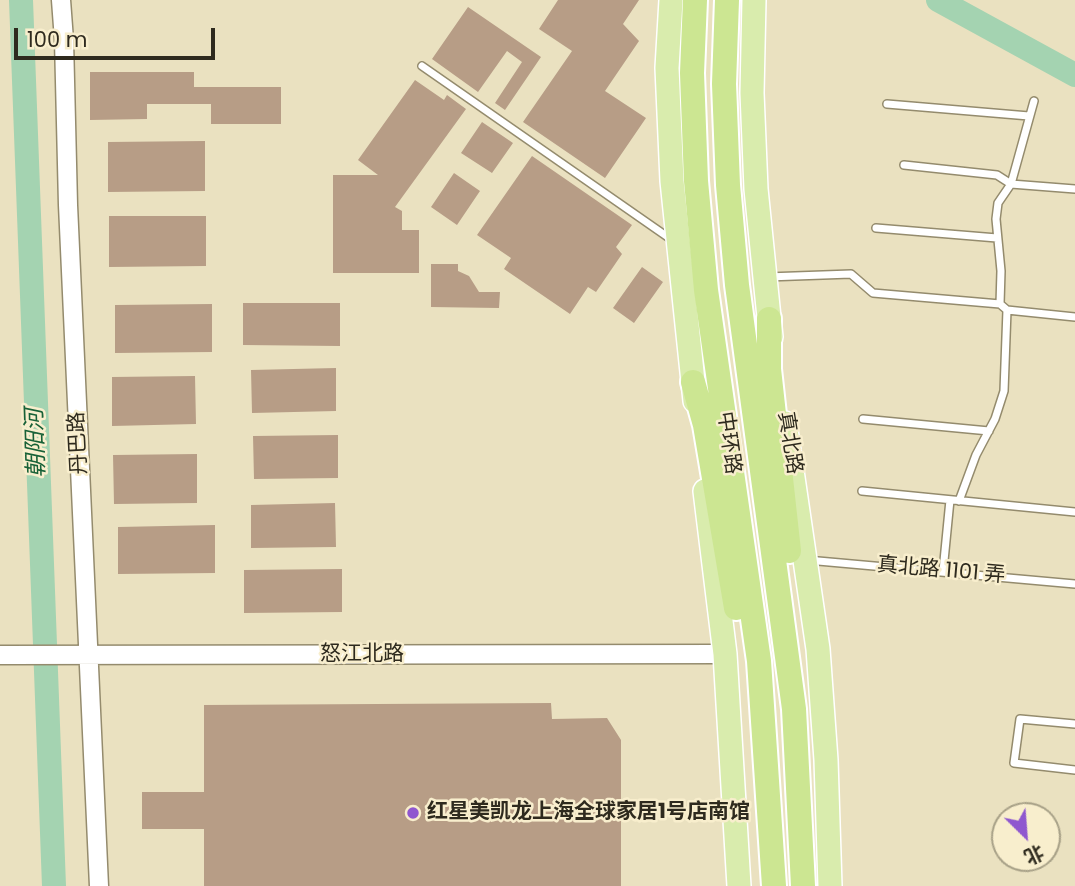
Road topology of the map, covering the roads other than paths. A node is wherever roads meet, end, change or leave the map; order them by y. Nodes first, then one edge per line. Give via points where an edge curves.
1 (61, 0) edge
2 (670, 0) edge
3 (695, 0) edge
4 (727, 0) edge
5 (754, 0) edge
6 (422, 66) dead end
7 (1034, 101) dead end
8 (887, 104) dead end
9 (1029, 116) junction
10 (904, 165) dead end
11 (1011, 184) junction
12 (1075, 189) edge
13 (876, 228) dead end
14 (997, 238) junction
15 (678, 244) junction
16 (765, 277) junction
17 (1000, 304) junction
18 (1007, 310) junction
19 (1075, 317) edge
20 (768, 320) junction
21 (693, 382) junction
22 (863, 419) dead end
23 (989, 431) junction
24 (862, 491) dead end
25 (950, 500) junction
26 (959, 501) junction
27 (1075, 512) edge
28 (807, 560) junction
29 (943, 567) junction
30 (1075, 584) edge
31 (725, 654) junction
32 (0, 655) edge
33 (89, 656) junction
34 (794, 709) junction
35 (1075, 724) edge
36 (1075, 770) edge
37 (774, 879) edge
38 (803, 879) edge
39 (99, 886) edge
40 (739, 886) edge
41 (830, 886) edge

1 - 33 street, 丹巴路
2 - 15 main road via 668,80
3 - 37 highway, 中环路 via 696,181 706,290 759,661
4 - 34 highway, 中环路 via 724,84 737,285
5 - 16 main road, 真北路 via 752,93
6 - 15 lane
7 - 9 lane
8 - 9 lane
9 - 11 lane
10 - 11 lane via 997,175
11 - 12 lane
11 - 14 lane via 998,203
13 - 14 lane
14 - 17 lane
15 - 21 main road
16 - 17 lane via 851,274 873,293
16 - 20 main road, 真北路
17 - 18 lane
18 - 19 lane
18 - 23 lane via 1004,391
20 - 28 main road, 真北路
20 - 34 highway via 793,593
21 - 31 main road
21 - 37 highway via 705,425 737,610 758,789
22 - 23 lane
23 - 26 lane
24 - 25 lane
25 - 26 lane
25 - 29 lane
26 - 27 lane
28 - 29 lane, 真北路 1101 弄
28 - 41 main road, 真北路 via 825,747
29 - 30 lane, 真北路 1101 弄
31 - 33 street, 怒江北路
31 - 40 main road
32 - 33 street, 怒江北路
33 - 39 street, 丹巴路
34 - 38 highway, 中环路
35 - 36 lane via 1020,719 1014,763

